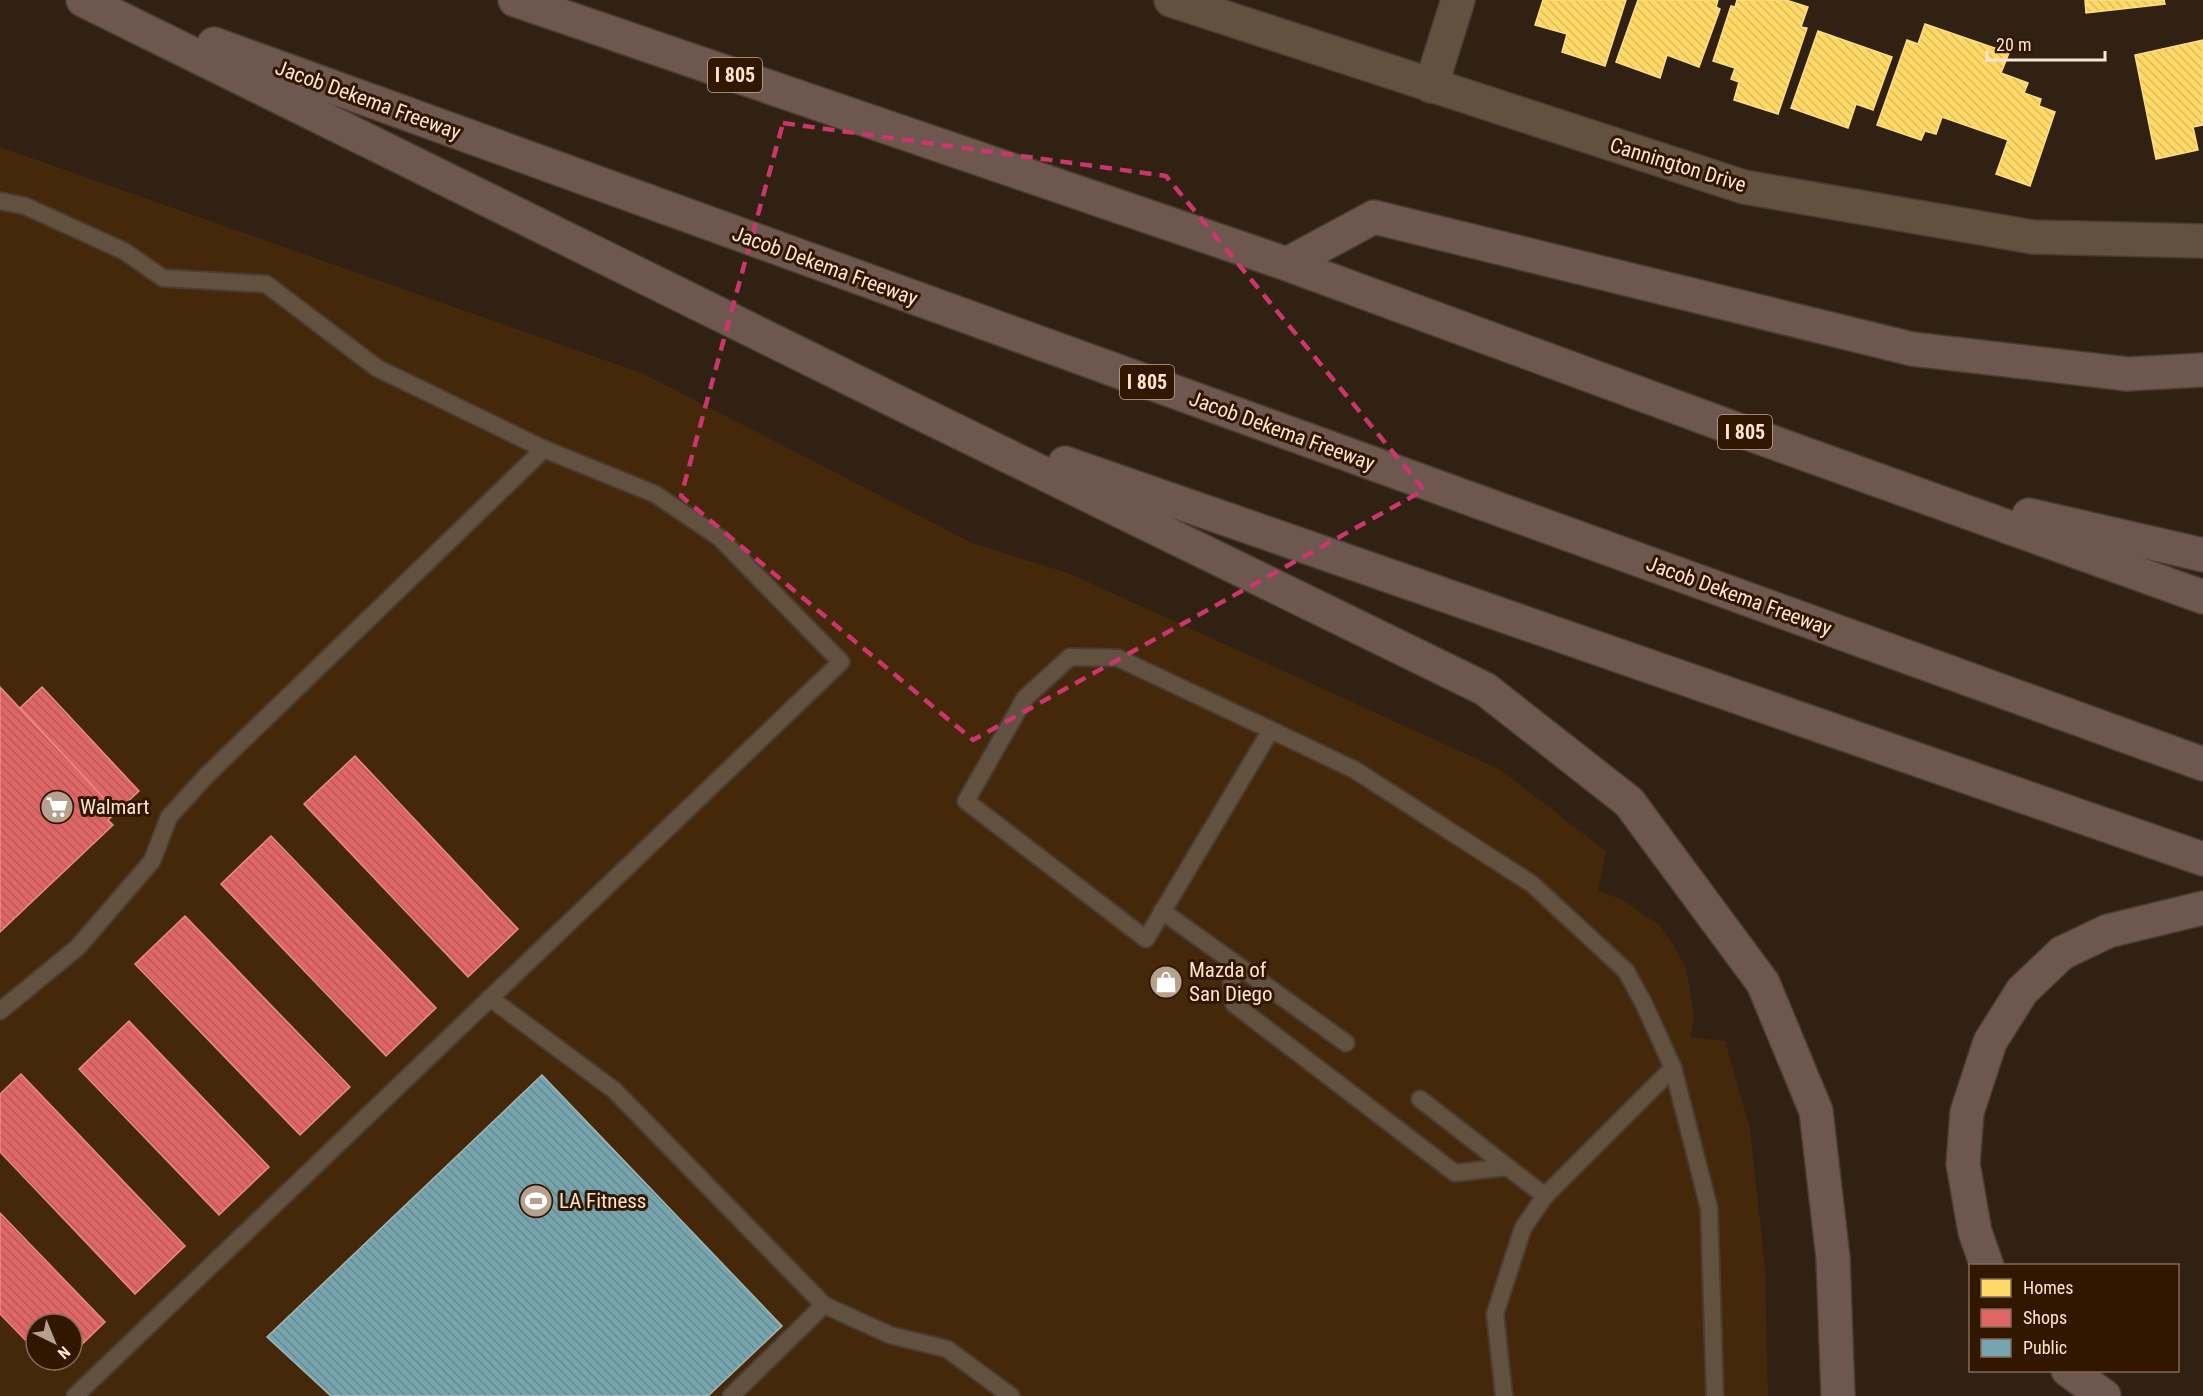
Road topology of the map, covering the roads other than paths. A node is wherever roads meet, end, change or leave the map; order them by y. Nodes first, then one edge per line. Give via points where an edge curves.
1 (83, 0) edge
2 (91, 0) edge
3 (515, 0) edge
4 (1171, 0) edge
5 (1458, 0) edge
6 (1431, 86) junction
7 (0, 201) edge
8 (2203, 242) edge
9 (1287, 264) junction
10 (2203, 370) edge
11 (889, 398) junction
12 (544, 449) junction
13 (1887, 483) junction
14 (2203, 555) edge
15 (2203, 597) edge
16 (1271, 730) junction
17 (2203, 764) edge
18 (2203, 859) edge
19 (2203, 908) edge
20 (1162, 911) junction
21 (1228, 959) junction
22 (490, 998) junction
23 (0, 1011) edge
24 (1346, 1043) dead end
25 (1673, 1068) junction
26 (1419, 1100) dead end
27 (1507, 1167) junction
28 (1545, 1196) junction
29 (1987, 1264) edge
30 (824, 1305) junction
31 (2069, 1372) edge
32 (75, 1396) edge
33 (731, 1396) edge
34 (1011, 1396) edge
35 (1504, 1396) edge
36 (1715, 1396) edge
37 (1838, 1396) edge
38 (2103, 1396) edge

1 - 11 highway
2 - 17 highway, Jacob Dekema Freeway / I 805
3 - 9 highway, I 805
4 - 6 street, Cannington Drive
5 - 6 street
6 - 8 street, Cannington Drive via 1744,187 2032,237
7 - 12 lane via 25,206 124,251 163,278 266,284 377,368
9 - 10 highway via 1374,217 1912,349 2127,374
9 - 13 highway, I 805
11 - 18 highway via 1072,466
11 - 37 highway via 1485,689 1629,802 1763,983 1816,1111 1833,1258
12 - 22 lane via 655,494 720,537 841,662
12 - 23 lane via 206,776 169,817 152,861 78,947
13 - 14 highway
13 - 15 highway, I 805
16 - 20 lane
16 - 20 lane via 1118,658 1070,657 1025,698 966,801 1146,939
16 - 25 lane via 1355,770 1532,884 1626,971
19 - 29 highway via 2108,931 2062,953 2022,991 1990,1042 1967,1112 1964,1164 1975,1232
20 - 21 lane
21 - 24 lane
21 - 27 lane via 1234,1004 1455,1173
22 - 30 lane via 614,1090
22 - 32 lane
25 - 28 lane
25 - 36 lane via 1709,1208
26 - 27 lane
27 - 28 lane
28 - 35 lane via 1523,1228 1495,1314
30 - 33 lane
30 - 34 lane via 890,1335 947,1349
31 - 38 highway

